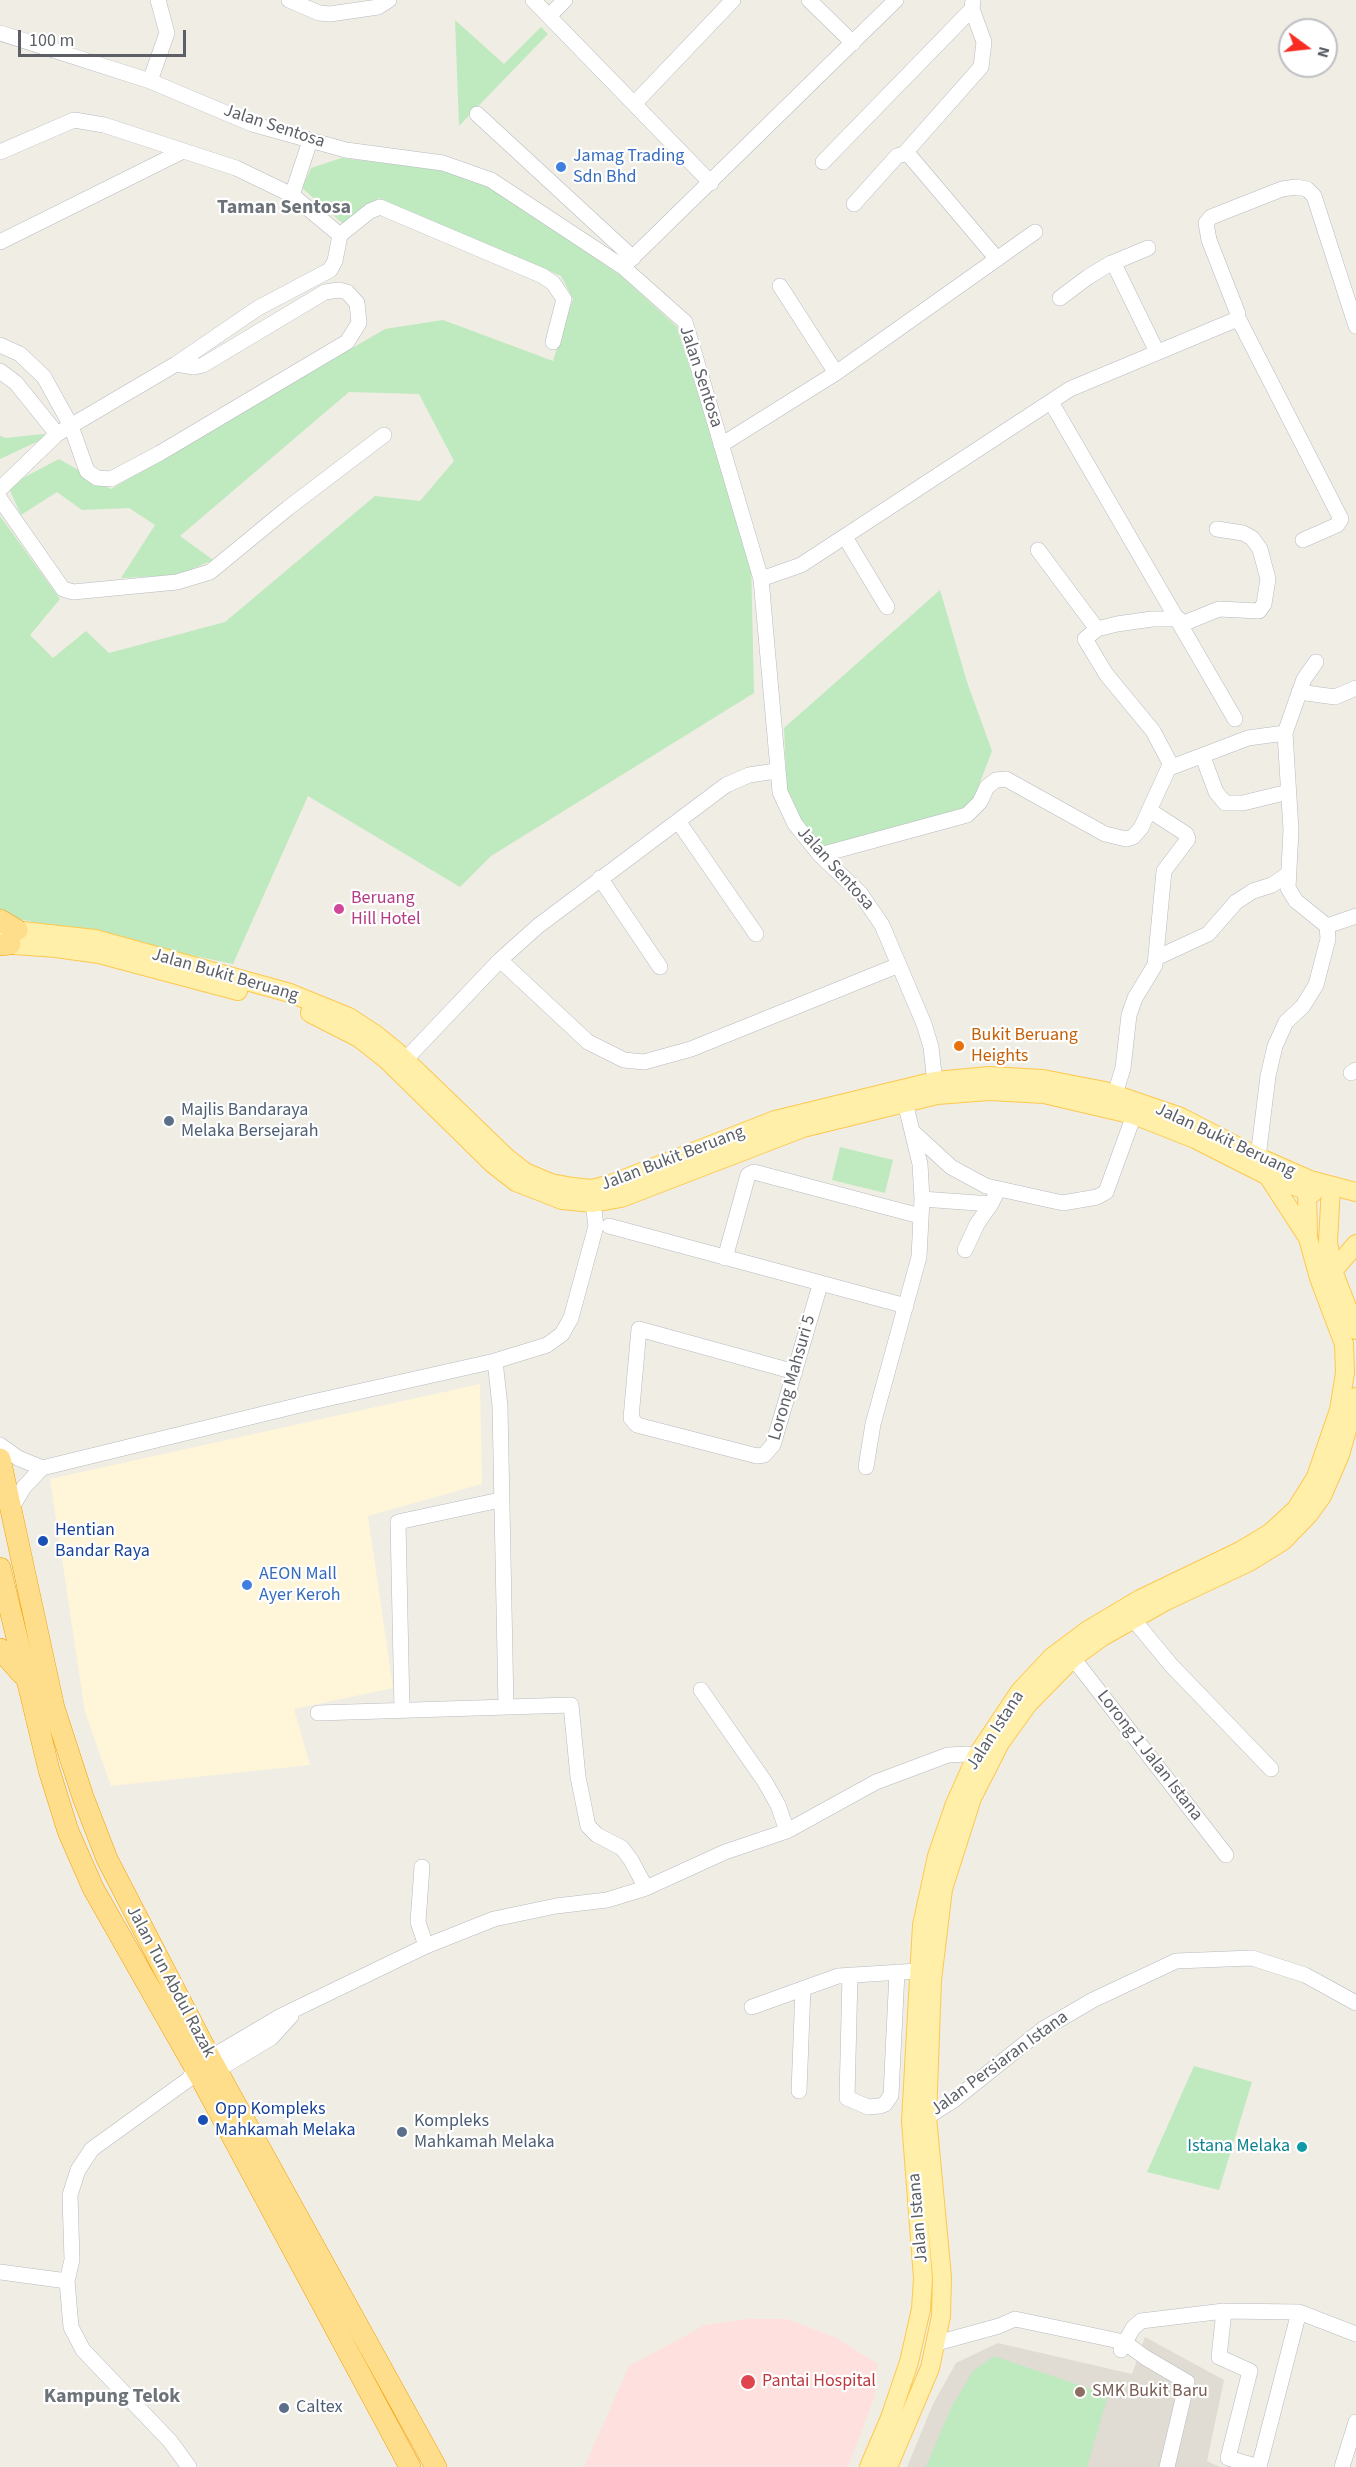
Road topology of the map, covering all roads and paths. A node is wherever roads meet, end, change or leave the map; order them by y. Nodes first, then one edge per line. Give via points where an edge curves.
1 (158, 0) edge
2 (289, 0) edge
3 (389, 0) edge
4 (533, 0) edge
5 (565, 0) edge
6 (733, 0) edge
7 (809, 0) edge
8 (896, 0) edge
9 (972, 5) edge
10 (549, 16) junction
11 (0, 33) edge
12 (853, 43) junction
13 (150, 81) junction
14 (634, 105) junction
15 (477, 114) dead end
16 (310, 141) junction
17 (183, 151) junction
18 (0, 152) edge
19 (904, 154) junction
20 (823, 162) dead end
21 (711, 183) junction
22 (292, 195) junction
23 (854, 204) dead end
24 (1035, 232) dead end
25 (340, 235) junction
26 (0, 242) edge
27 (1148, 248) dead end
28 (997, 259) junction
29 (628, 263) junction
30 (1113, 263) junction
31 (780, 286) dead end
32 (1060, 298) dead end
33 (1237, 316) junction
34 (1356, 326) edge
35 (553, 342) dead end
36 (0, 345) edge
37 (1156, 352) junction
38 (176, 364) junction
39 (0, 371) edge
40 (836, 373) junction
41 (1051, 402) junction
42 (71, 426) junction
43 (57, 434) junction
44 (384, 435) dead end
45 (721, 445) junction
46 (0, 489) edge
47 (0, 499) edge
48 (1217, 528) dead end
49 (845, 537) junction
50 (1303, 540) dead end
51 (1038, 550) dead end
52 (761, 579) junction
53 (887, 607) dead end
54 (1181, 622) junction
55 (1097, 629) junction
56 (1316, 662) dead end
57 (1356, 688) edge
58 (1299, 692) junction
59 (1235, 719) dead end
60 (1285, 733) junction
61 (1203, 757) junction
62 (1170, 765) junction
63 (776, 771) junction
64 (1288, 792) junction
65 (1149, 810) junction
66 (678, 821) junction
67 (820, 855) junction
68 (1288, 874) junction
69 (600, 878) junction
70 (1356, 916) edge
71 (1327, 926) junction
72 (756, 934) dead end
73 (5, 936) edge
74 (1156, 958) junction
75 (500, 960) junction
76 (899, 965) junction
77 (660, 967) dead end
78 (405, 1060) junction
79 (936, 1088) junction
80 (1115, 1094) junction
81 (903, 1095) junction
82 (1134, 1115) junction
83 (913, 1132) junction
84 (1258, 1157) junction
85 (1268, 1176) junction
86 (1309, 1186) junction
87 (998, 1190) junction
88 (1330, 1192) junction
89 (1356, 1192) edge
90 (922, 1199) junction
91 (593, 1203) junction
92 (991, 1204) junction
93 (1356, 1204) edge
94 (920, 1216) junction
95 (609, 1226) dead end
96 (1308, 1238) junction
97 (1356, 1244) edge
98 (965, 1250) dead end
99 (725, 1258) junction
100 (1333, 1271) junction
101 (820, 1285) junction
102 (906, 1306) junction
103 (1356, 1330) edge
104 (495, 1361) junction
105 (795, 1372) junction
106 (1356, 1397) edge
107 (0, 1445) edge
108 (0, 1459) edge
109 (866, 1467) dead end
110 (42, 1468) junction
111 (500, 1500) junction
112 (11, 1509) junction
113 (0, 1568) edge
114 (1133, 1619) junction
115 (34, 1624) junction
116 (7, 1625) edge
117 (0, 1649) edge
118 (1072, 1658) junction
119 (26, 1679) junction
120 (701, 1690) dead end
121 (506, 1707) junction
122 (402, 1710) junction
123 (318, 1713) dead end
124 (982, 1760) junction
125 (1271, 1770) dead end
126 (787, 1831) junction
127 (1226, 1855) dead end
128 (422, 1867) dead end
129 (646, 1888) junction
130 (426, 1946) junction
131 (918, 1971) junction
132 (897, 1972) junction
133 (850, 1975) junction
134 (803, 1989) junction
135 (1356, 2003) edge
136 (300, 2007) junction
137 (752, 2007) dead end
138 (202, 2071) junction
139 (799, 2091) dead end
140 (919, 2119) junction
141 (921, 2249) junction
142 (0, 2272) edge
143 (67, 2281) junction
144 (1224, 2311) junction
145 (1299, 2312) junction
146 (1356, 2334) edge
147 (937, 2343) junction
148 (1127, 2348) junction
149 (890, 2418) junction
150 (1356, 2422) edge
151 (189, 2467) edge
152 (410, 2467) edge
153 (436, 2467) edge
154 (869, 2467) edge
155 (888, 2467) edge
156 (1167, 2467) edge
157 (1259, 2467) edge
158 (1342, 2467) edge

1 - 13 street via 167,33
2 - 3 street via 330,14 378,7
4 - 10 street
5 - 10 street
6 - 14 street
7 - 12 street
8 - 12 street
9 - 19 street via 984,42 981,67
9 - 20 street
10 - 14 street
11 - 13 street, Jalan Sentosa
12 - 21 street
13 - 16 street, Jalan Sentosa via 252,124
14 - 21 street
15 - 29 street
16 - 22 street
16 - 29 street, Jalan Sentosa via 442,163 475,173
17 - 18 street via 104,125 74,120
17 - 22 street via 236,168
17 - 26 street
19 - 23 street via 897,156
19 - 28 street via 916,163
21 - 29 street
22 - 25 street
24 - 28 street
25 - 35 street via 380,207 543,276 553,282 564,299
25 - 38 street via 330,270 258,308
27 - 30 street
28 - 40 street
29 - 45 street, Jalan Sentosa via 685,322
30 - 32 street
30 - 37 street
31 - 40 street
33 - 34 street via 1206,223 1211,217 1296,187 1314,196
33 - 37 street
33 - 50 street via 1341,519 1337,525
36 - 42 street via 31,362 44,377
37 - 41 street via 1070,389
38 - 42 street
38 - 42 street via 203,364 332,290 347,292 357,303 359,323 346,342 111,479 97,478 87,471
39 - 43 street via 16,383
40 - 45 street
41 - 49 street
41 - 54 street
42 - 43 street
43 - 46 street
44 - 47 street via 210,572 177,582 72,592 63,588
45 - 52 street, Jalan Sentosa
48 - 54 street via 1243,533 1260,549 1268,579 1264,604 1259,611 1219,609
49 - 52 street via 801,566
49 - 53 street
51 - 55 street
52 - 63 street, Jalan Sentosa
54 - 55 street via 1144,620
54 - 59 street
55 - 62 street via 1085,639 1086,646 1153,731
56 - 58 street
57 - 58 street via 1335,697
58 - 60 street
60 - 61 street via 1248,738
60 - 64 street
61 - 62 street via 1175,767
61 - 64 street via 1216,792 1226,803
62 - 65 street
63 - 66 street via 738,779
63 - 67 street, Jalan Sentosa via 785,808
64 - 68 street
65 - 67 street via 1142,828 1133,837 1119,839 1006,779 996,780 967,815
65 - 74 street via 1188,839 1164,871
66 - 69 street
66 - 72 street
67 - 76 street, Jalan Sentosa via 872,907
68 - 71 street via 1288,888 1296,901
68 - 74 street via 1236,902 1208,934
69 - 75 street
69 - 77 street
70 - 71 street
71 - 84 street via 1328,939 1316,985 1287,1022 1275,1046
73 - 78 main road, Jalan Bukit Beruang via 95,939 290,993 349,1017
73 - 91 main road, Jalan Bukit Beruang via 99,954 288,1005 321,1018 359,1038 388,1061 516,1182 562,1200
74 - 80 street via 1129,1015 1123,1068
75 - 76 street via 588,1042 624,1060 644,1062 691,1049
75 - 78 street
76 - 79 street, Jalan Sentosa via 931,1047
78 - 81 main road, Jalan Bukit Beruang via 525,1172 551,1183 592,1189 775,1120
79 - 80 main road, Jalan Bukit Beruang via 989,1076 1043,1079
79 - 81 main road, Jalan Bukit Beruang
79 - 82 main road, Jalan Bukit Beruang via 1044,1094
80 - 84 main road, Jalan Bukit Beruang via 1181,1117
81 - 83 street
81 - 91 main road, Jalan Bukit Beruang via 803,1128 621,1198
82 - 85 main road, Jalan Bukit Beruang via 1195,1139
82 - 87 street via 1102,1196 1063,1203
83 - 87 street via 951,1167
83 - 90 street
84 - 86 main road, Jalan Bukit Beruang
85 - 86 main road, Jalan Bukit Beruang
85 - 96 main road
86 - 88 main road, Jalan Bukit Beruang
86 - 96 main road, Jalan Istana
87 - 92 street
88 - 89 main road, Jalan Bukit Beruang
88 - 93 main road, Jalan Bukit Beruang
88 - 100 main road via 1328,1242
90 - 92 street
90 - 94 street
91 - 104 street via 596,1226 571,1318 562,1334 547,1345
92 - 98 street
94 - 99 street via 754,1172 747,1175
94 - 102 street via 919,1257
95 - 99 street
96 - 124 main road, Jalan Istana via 1344,1344 1345,1373 1339,1410 1308,1491 1296,1509 1270,1533 1140,1599 1052,1657 1020,1691
97 - 100 main road
99 - 101 street
100 - 103 main road
101 - 102 street
101 - 105 street, Lorong Mahsuri 5
102 - 109 street via 873,1424
104 - 110 street
104 - 111 street via 500,1406
105 - 105 street, Lorong Mahsuri 5 via 639,1329 631,1412 637,1425 765,1455 774,1445
106 - 114 main road, Jalan Istana via 1328,1483 1310,1514 1283,1541
107 - 110 street
108 - 112 highway, Jalan Tun Abdul Razak
110 - 112 street
111 - 121 street
111 - 122 street via 398,1522
112 - 115 highway, Jalan Tun Abdul Razak
113 - 116 highway, Jalan Tun Abdul Razak
114 - 118 main road, Jalan Istana
114 - 125 street
115 - 116 street
115 - 138 highway, Jalan Tun Abdul Razak via 54,1708 83,1797
116 - 119 highway, Jalan Tun Abdul Razak
117 - 119 highway
118 - 124 main road, Jalan Istana
118 - 127 street, Lorong 1 Jalan Istana
119 - 138 highway, Jalan Tun Abdul Razak via 68,1831 93,1888
120 - 126 street via 765,1782
121 - 122 street
121 - 129 street via 573,1707 578,1777 588,1826 622,1848
122 - 123 street
124 - 126 street via 948,1755 876,1782
124 - 131 main road, Jalan Istana via 955,1804 928,1886
124 - 140 main road, Jalan Istana via 944,1889
126 - 129 street via 726,1852
128 - 130 street via 418,1922
129 - 130 street via 607,1900 494,1918
130 - 136 street
131 - 132 street
131 - 140 main road, Jalan Istana
132 - 133 street
132 - 133 street via 891,2095 880,2106 847,2098
133 - 134 street
134 - 137 street
134 - 139 street
135 - 140 street, Jalan Persiaran Istana via 1305,1975 1252,1958 1176,1961 1093,2000 1043,2029 954,2100
136 - 138 street
136 - 138 street via 270,2038
138 - 143 street via 92,2149 78,2170 70,2195 72,2260
138 - 152 highway, Jalan Tun Abdul Razak
138 - 153 highway, Jalan Tun Abdul Razak
140 - 141 main road, Jalan Istana
140 - 147 main road, Jalan Istana via 942,2277
141 - 147 main road via 929,2278 928,2326 930,2337
141 - 149 main road, Jalan Istana via 921,2309
142 - 143 street
143 - 151 street via 75,2339 170,2441
144 - 145 street
144 - 148 street via 1141,2321 1133,2328
144 - 157 street via 1219,2357 1250,2371 1228,2458
145 - 146 street
145 - 157 street
147 - 148 street via 999,2326 1032,2328
147 - 149 main road via 922,2353 912,2385
147 - 155 main road, Jalan Istana
148 - 156 street via 1187,2382
149 - 154 main road, Jalan Istana
150 - 158 street

